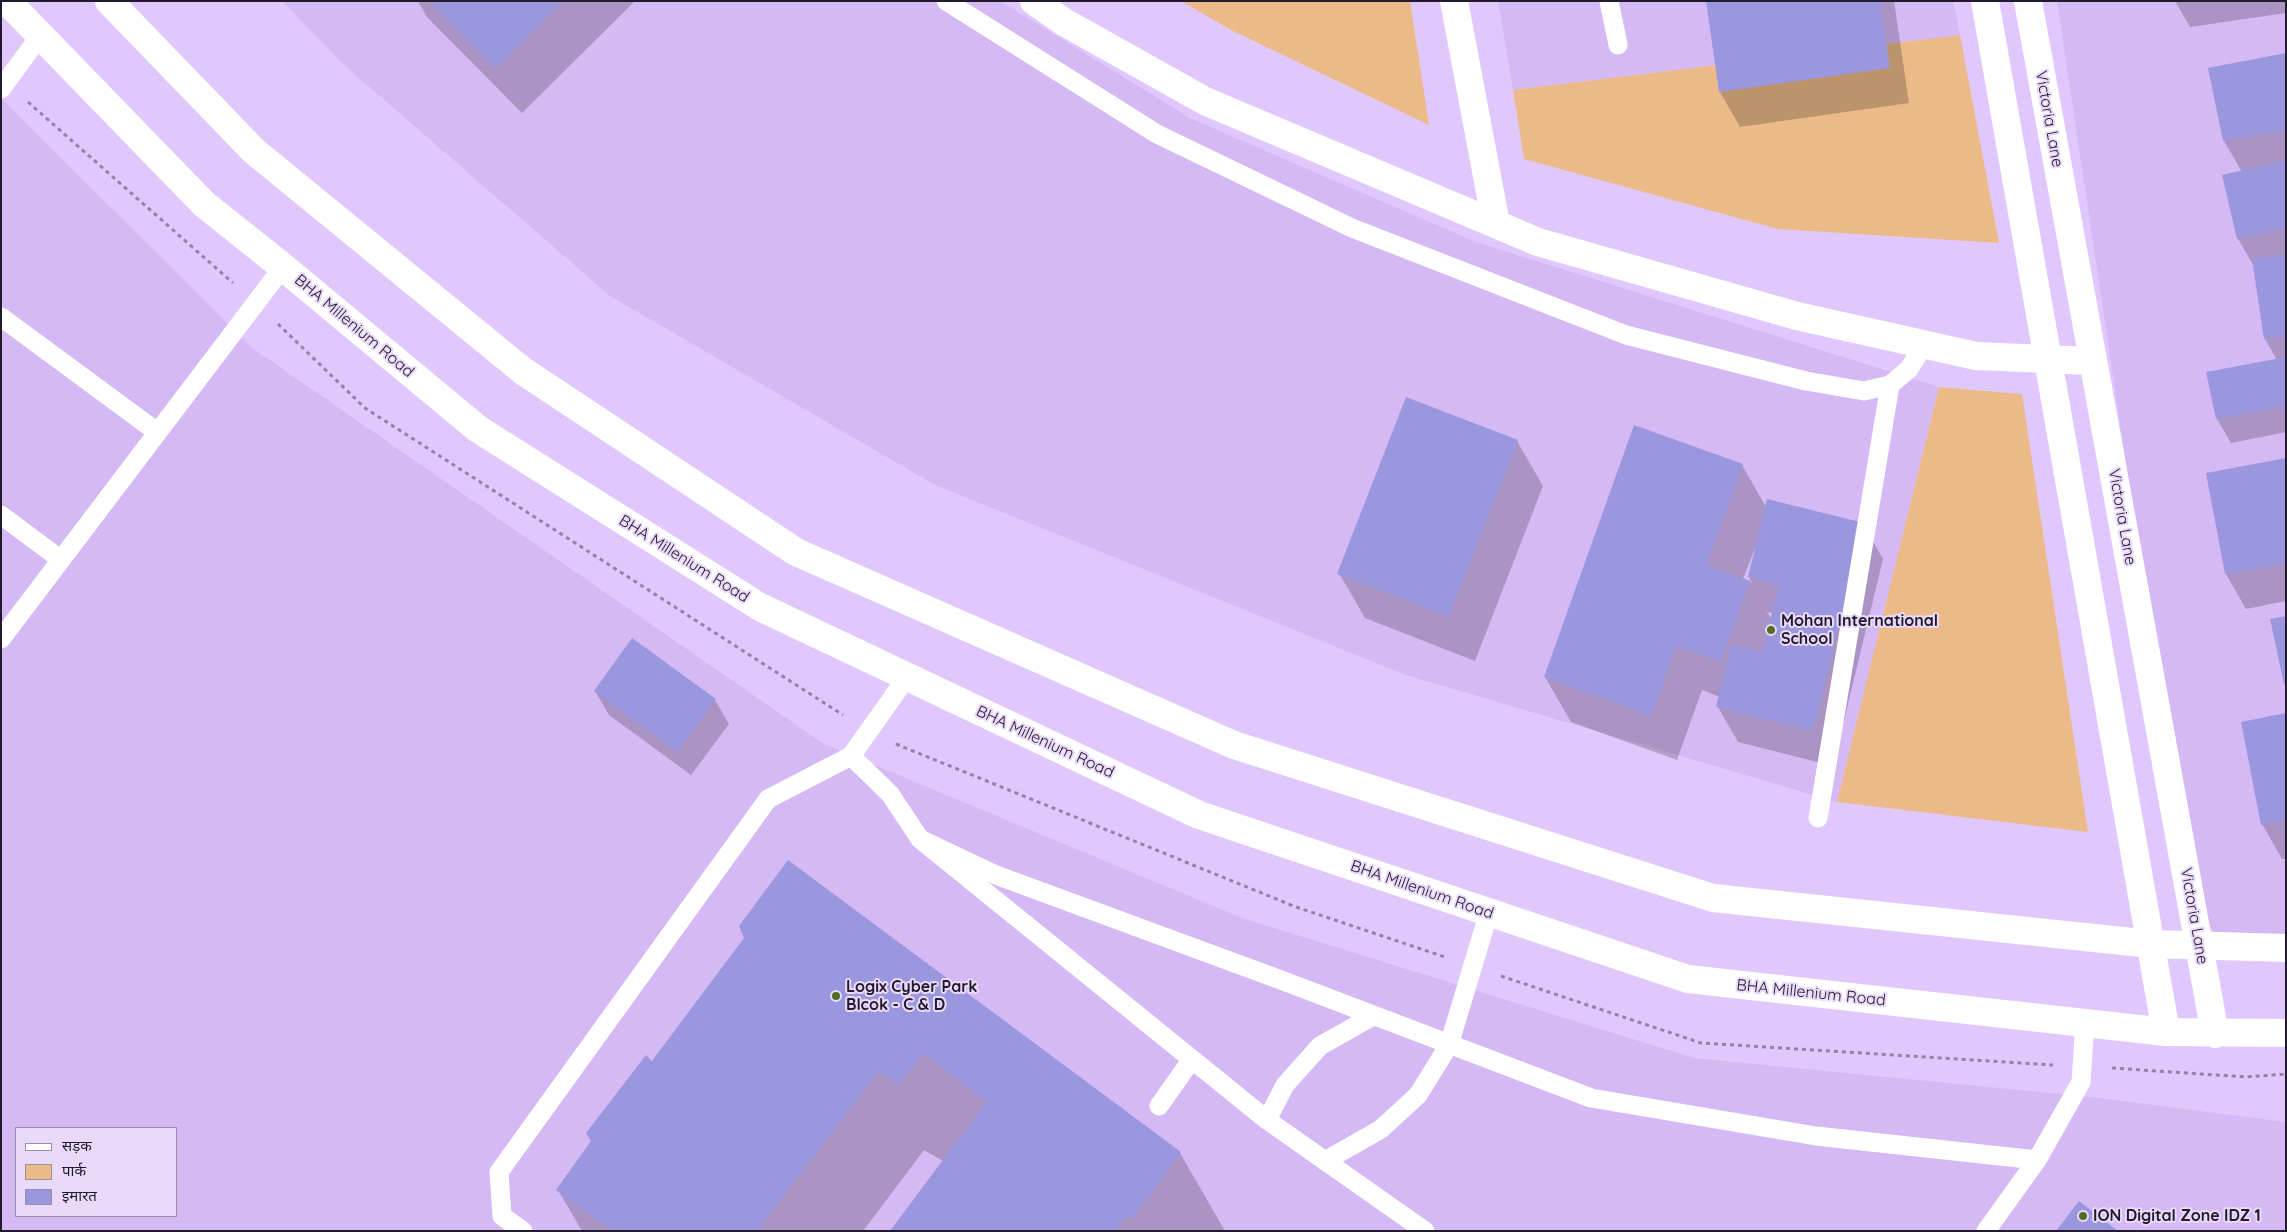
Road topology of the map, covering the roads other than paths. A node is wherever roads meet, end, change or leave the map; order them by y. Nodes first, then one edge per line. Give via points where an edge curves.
1 (7, 1) edge
2 (109, 1) edge
3 (946, 1) edge
4 (1034, 1) edge
5 (1454, 1) edge
6 (1609, 1) edge
7 (1985, 1) edge
8 (2028, 1) edge
9 (40, 36) junction
10 (1618, 45) dead end
11 (1, 89) edge
12 (1496, 224) junction
13 (283, 267) junction
14 (1, 316) edge
15 (1924, 345) junction
16 (2048, 360) junction
17 (2093, 361) junction
18 (1890, 385) junction
19 (157, 432) junction
20 (1, 514) edge
21 (60, 560) junction
22 (1, 639) edge
23 (907, 676) junction
24 (850, 756) junction
25 (1818, 818) dead end
26 (920, 840) junction
27 (1489, 912) junction
28 (2151, 944) junction
29 (2199, 946) junction
30 (2286, 948) edge
31 (1373, 1016) junction
32 (2085, 1023) junction
33 (2166, 1032) junction
34 (2286, 1033) edge
35 (2215, 1034) junction
36 (1449, 1045) junction
37 (1192, 1059) junction
38 (1159, 1106) dead end
39 (1267, 1120) junction
40 (2037, 1160) junction
41 (1325, 1161) junction
42 (523, 1231) edge
43 (1424, 1231) edge
44 (1986, 1231) edge

1 - 9 street, BHA Millenium Road
2 - 28 street via 254,151 523,371 796,552 1234,745 1712,898
3 - 18 lane via 1157,134 1352,228 1626,335 1806,381 1864,391
4 - 12 street via 1064,22 1205,101
5 - 12 street
6 - 10 lane
7 - 16 street
8 - 17 street, Victoria Lane
9 - 11 lane
9 - 13 street, BHA Millenium Road via 204,204
12 - 15 street via 1538,242 1796,316
13 - 19 lane
13 - 23 street, BHA Millenium Road via 478,429 760,607
14 - 19 lane
15 - 16 street via 1976,356
15 - 18 lane via 1909,369
16 - 17 street
16 - 28 street
17 - 29 street, Victoria Lane
18 - 25 lane
19 - 21 lane
20 - 21 lane
21 - 22 lane
23 - 24 lane
23 - 27 street, BHA Millenium Road via 1199,815
24 - 26 lane via 890,794
24 - 42 lane via 768,799 499,1172 502,1216
26 - 31 lane via 996,875
26 - 37 lane
27 - 32 street, BHA Millenium Road via 1688,979
27 - 36 lane
28 - 29 street
28 - 33 street
29 - 30 street
29 - 35 street, Victoria Lane
31 - 36 lane
31 - 39 lane via 1320,1046 1285,1084
32 - 33 street, BHA Millenium Road
32 - 40 lane via 2081,1082
33 - 35 street, BHA Millenium Road
34 - 35 street, BHA Millenium Road
36 - 40 lane via 1591,1098 1816,1136
36 - 41 lane via 1418,1095 1381,1129
37 - 38 lane
37 - 39 lane
39 - 41 lane
40 - 44 lane
41 - 43 lane

